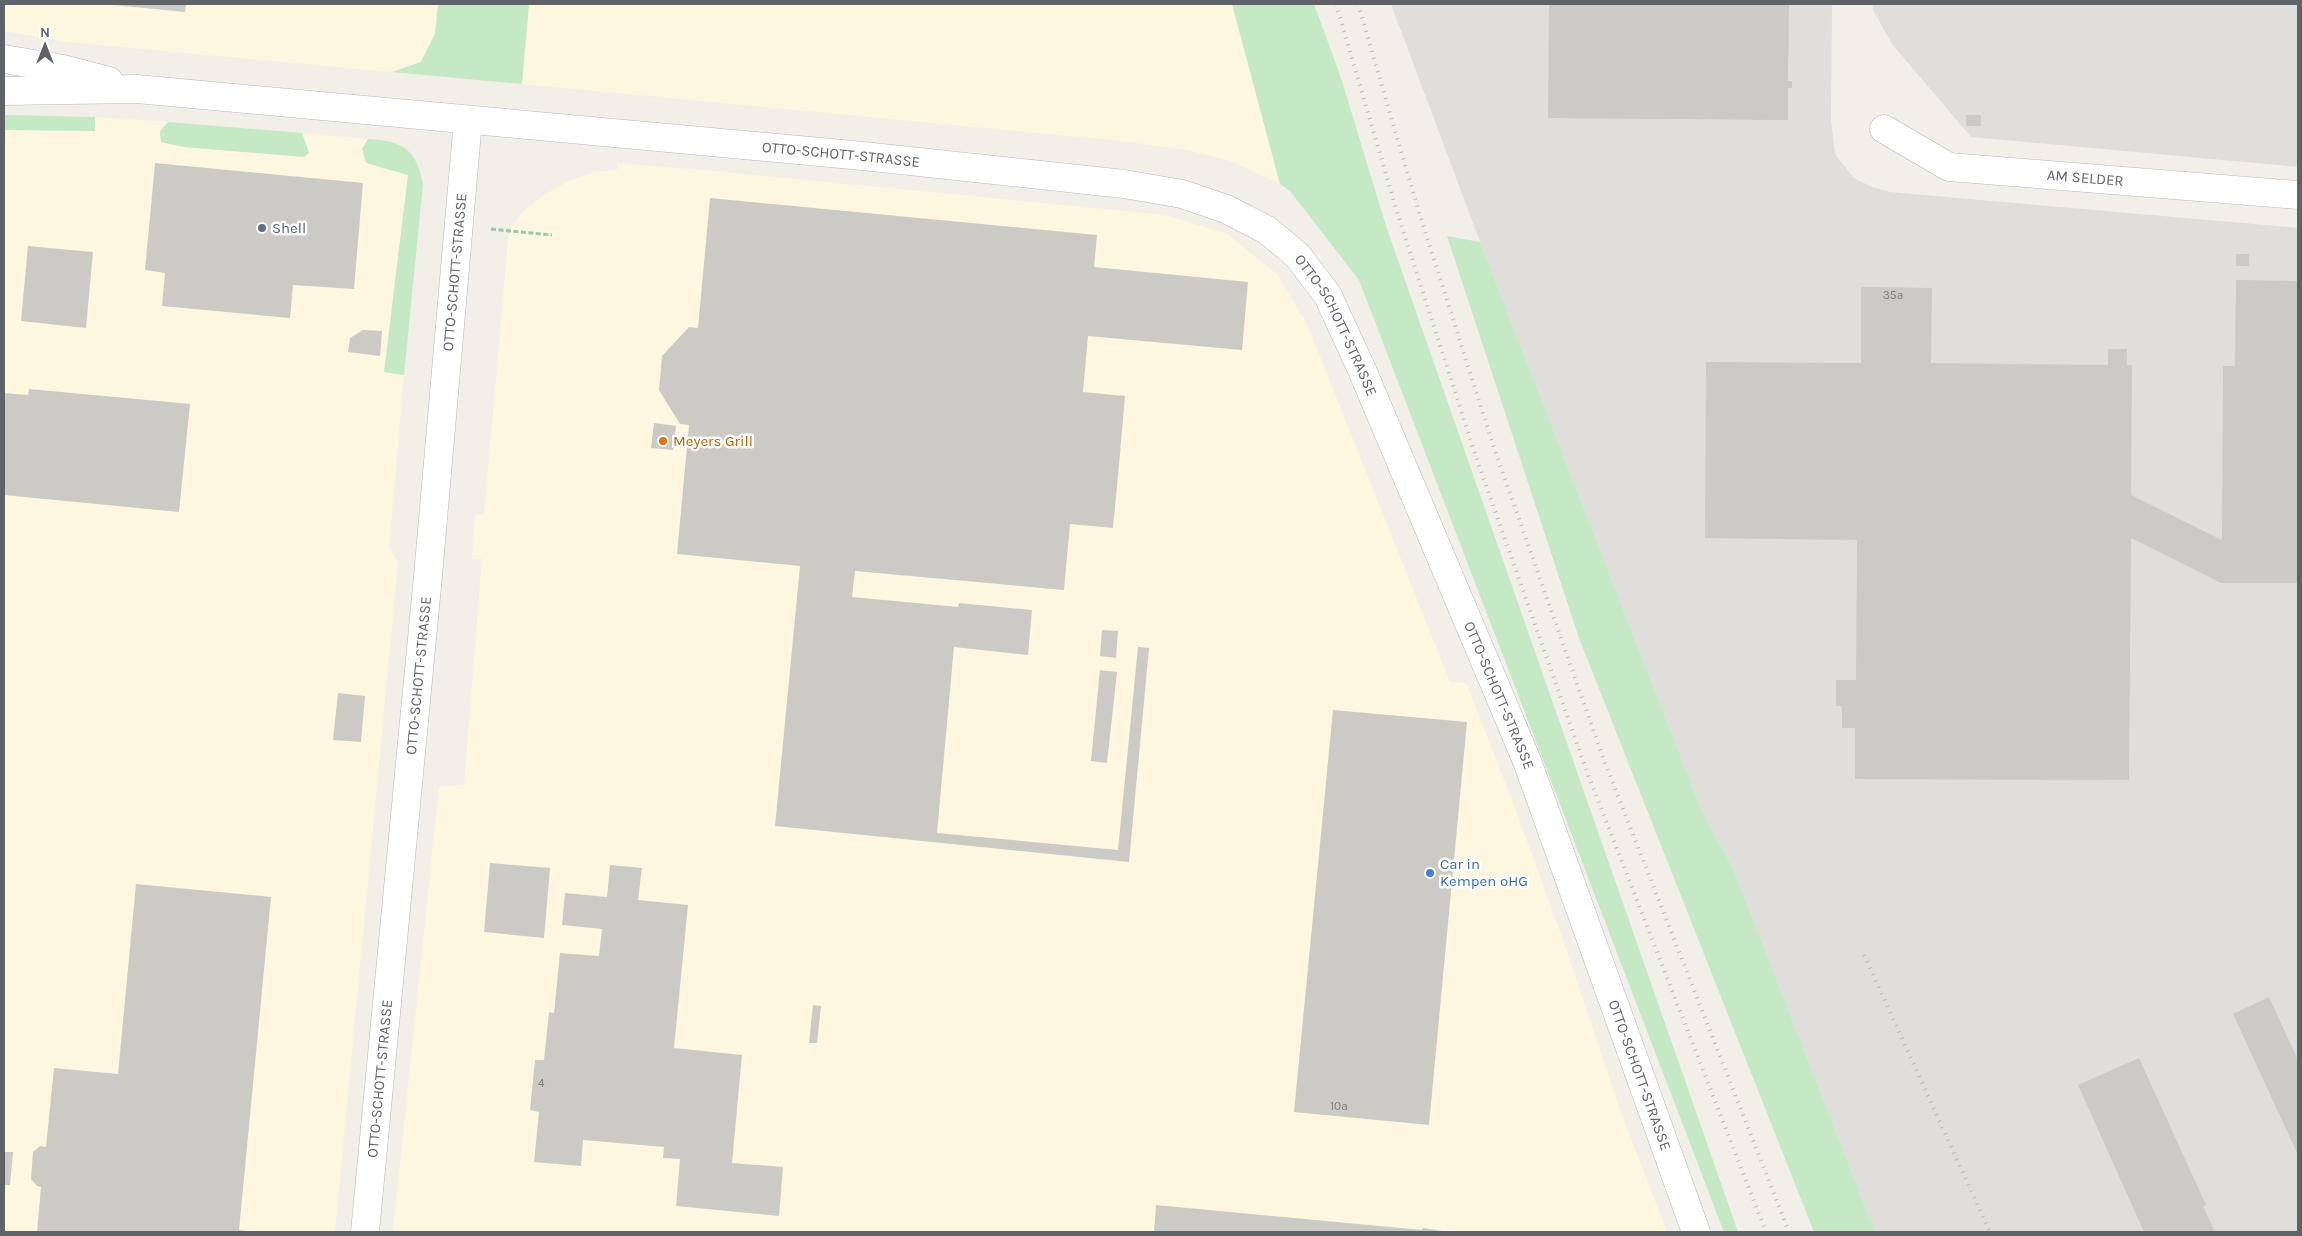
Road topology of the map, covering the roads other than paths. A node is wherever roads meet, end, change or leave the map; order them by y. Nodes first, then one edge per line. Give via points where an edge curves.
1 (4, 60) edge
2 (137, 89) junction
3 (4, 91) edge
4 (468, 120) junction
5 (1884, 129) dead end
6 (2298, 195) edge
7 (365, 1232) edge
8 (1696, 1232) edge

1 - 2 street, OTTO-SCHOTT-STRASSE via 63,69
2 - 3 street, OTTO-SCHOTT-STRASSE
2 - 4 street, OTTO-SCHOTT-STRASSE
4 - 7 street, OTTO-SCHOTT-STRASSE
4 - 8 street, OTTO-SCHOTT-STRASSE via 863,156 1124,184 1182,194 1226,209 1267,230 1298,256 1328,296 1362,370 1527,762
5 - 6 street, AM SELDER via 1949,167

